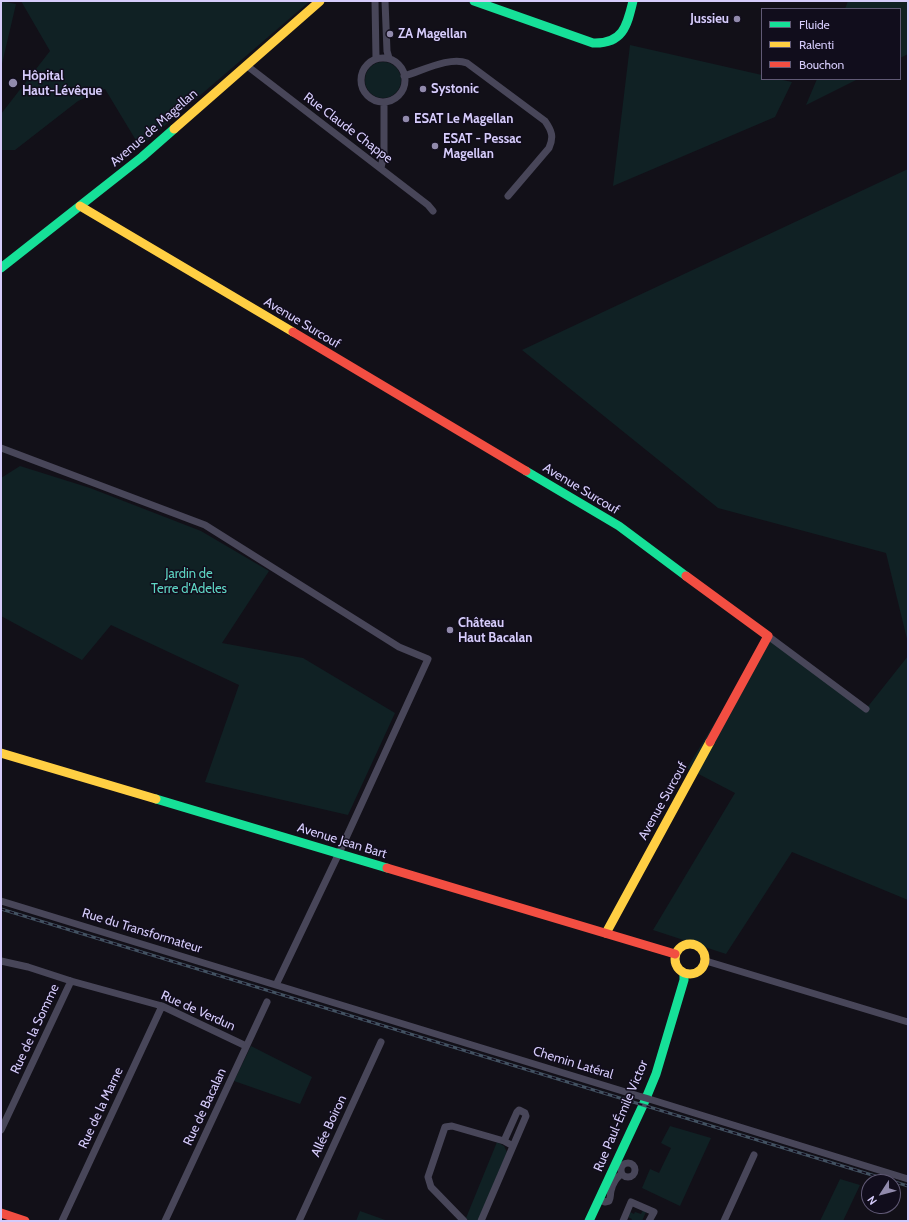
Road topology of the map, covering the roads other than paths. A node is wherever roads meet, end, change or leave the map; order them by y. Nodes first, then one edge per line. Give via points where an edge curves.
1 (320, 1) edge
2 (375, 1) edge
3 (385, 1) edge
4 (474, 1) edge
5 (633, 1) edge
6 (376, 58) junction
7 (389, 58) junction
8 (246, 65) junction
9 (404, 76) junction
10 (384, 102) junction
11 (381, 168) junction
12 (508, 196) dead end
13 (80, 206) junction
14 (433, 211) dead end
15 (1, 268) edge
16 (1, 448) edge
17 (768, 636) junction
18 (866, 709) dead end
19 (1, 753) edge
20 (338, 853) junction
21 (1, 901) edge
22 (606, 933) junction
23 (675, 954) junction
24 (1, 960) edge
25 (706, 961) junction
26 (684, 974) junction
27 (70, 981) junction
28 (276, 985) junction
29 (267, 1002) dead end
30 (162, 1006) junction
31 (908, 1022) edge
32 (381, 1042) dead end
33 (246, 1046) junction
34 (1, 1130) edge
35 (504, 1141) junction
36 (513, 1146) junction
37 (754, 1155) dead end
38 (622, 1174) dead end
39 (908, 1179) edge
40 (599, 1199) junction
41 (1, 1213) edge
42 (24, 1221) edge
43 (62, 1221) edge
44 (165, 1221) edge
45 (299, 1221) edge
46 (464, 1221) edge
47 (481, 1221) edge
48 (589, 1221) edge
49 (622, 1221) edge
50 (649, 1221) edge
51 (724, 1221) edge

1 - 8 street, Avenue de Magellan
2 - 6 street
3 - 7 street
4 - 5 street via 602,44 612,42 619,36 627,22
6 - 7 street
6 - 10 street via 362,70 360,81 364,91 372,99
7 - 9 street via 400,67
8 - 11 street, Rue Claude Chappe
8 - 13 street, Avenue de Magellan via 142,157
9 - 10 street via 403,88 397,96
9 - 12 street via 450,61 462,61 545,121 553,135 553,141
10 - 11 street via 384,153
11 - 14 street, Rue Claude Chappe
13 - 15 street, Avenue de Magellan
13 - 17 street, Avenue Surcouf via 619,526
16 - 20 street via 205,525 399,647 428,659
17 - 18 street
17 - 22 street, Avenue Surcouf
19 - 20 street, Avenue Jean Bart
20 - 22 street, Avenue Jean Bart
20 - 28 street
21 - 28 street, Rue du Transformateur
22 - 23 street, Avenue Jean Bart
23 - 25 street via 681,946 696,945 704,951
23 - 26 street via 675,964
24 - 27 street, Rue de Verdun
25 - 26 street via 698,973
25 - 31 street
26 - 40 street, Rue Paul-Émile Victor via 656,1074
27 - 30 street, Rue de Verdun
27 - 34 street, Rue de la Somme
28 - 39 street, Chemin Latéral
29 - 33 street, Rue de Bacalan
30 - 33 street, Rue de Verdun
30 - 43 street, Rue de la Marne
32 - 45 street, Allée Boiron
33 - 44 street, Rue de Bacalan
35 - 36 street
35 - 36 street via 517,1112 522,1111 526,1116
35 - 46 street via 452,1126 445,1127 428,1182
36 - 47 street
37 - 51 street
38 - 40 street via 618,1176 610,1192 609,1201
40 - 48 street, Rue Paul-Émile Victor
41 - 42 street
49 - 50 street via 631,1202 654,1212

